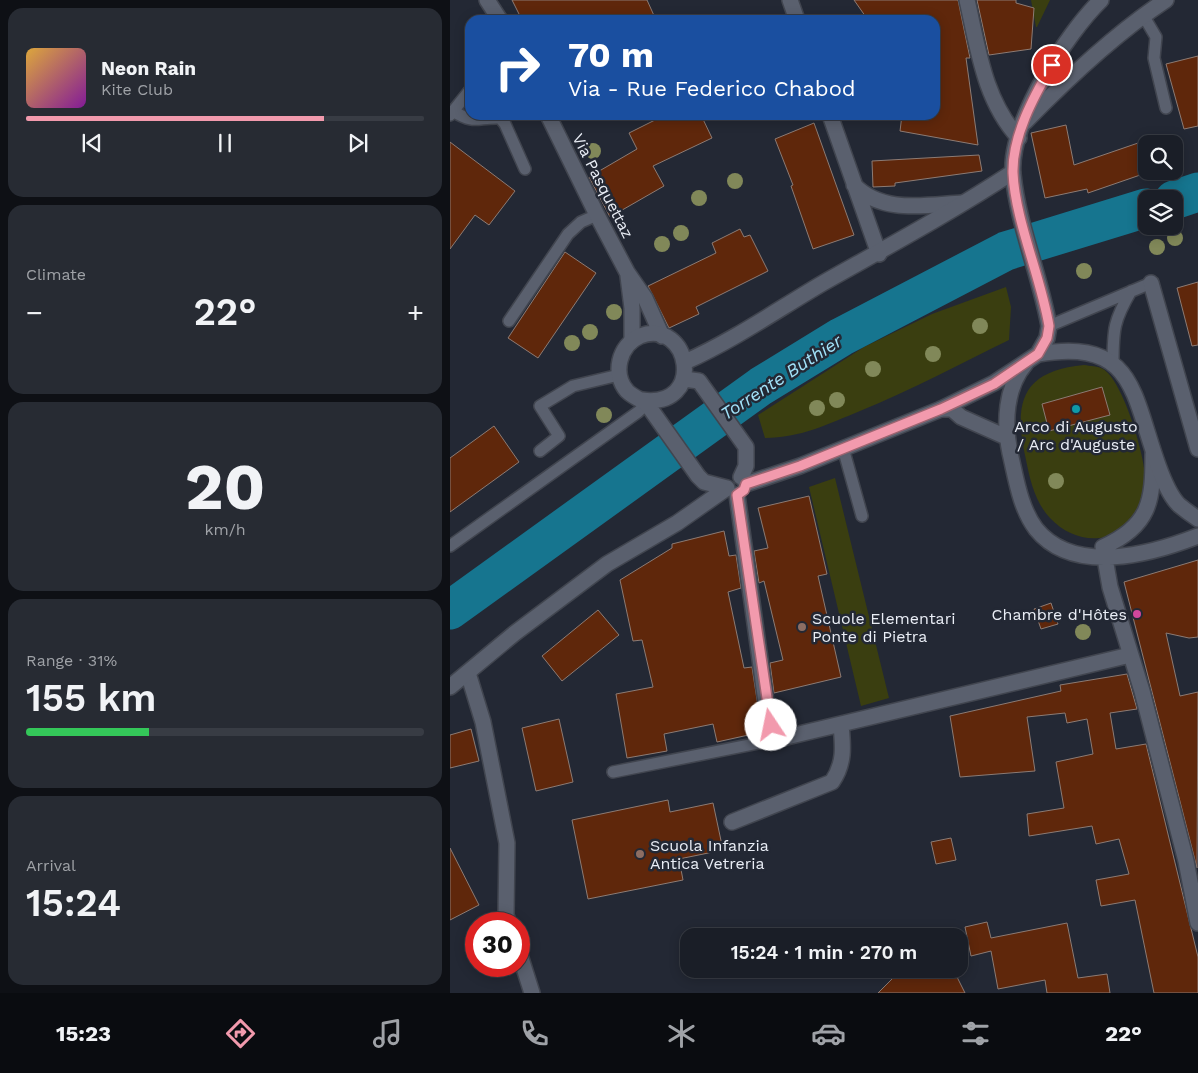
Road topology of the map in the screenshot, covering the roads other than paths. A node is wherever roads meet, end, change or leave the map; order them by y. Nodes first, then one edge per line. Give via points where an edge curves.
1 (487, 0) edge
2 (790, 0) edge
3 (967, 0) edge
4 (1101, 0) edge
5 (1166, 0) edge
6 (497, 15) edge
7 (795, 15) edge
8 (1142, 15) junction
9 (465, 96) edge
10 (1166, 108) dead end
11 (452, 113) edge
12 (465, 119) edge
13 (473, 120) edge
14 (487, 120) edge
15 (502, 120) edge
16 (550, 120) edge
17 (832, 120) edge
18 (1025, 122) junction
19 (1019, 138) junction
20 (525, 169) dead end
21 (1013, 172) junction
22 (854, 185) junction
23 (962, 203) junction
24 (596, 215) junction
25 (879, 254) junction
26 (627, 272) junction
27 (1151, 283) joint
28 (1131, 291) junction
29 (509, 321) dead end
30 (1049, 326) junction
31 (662, 336) junction
32 (632, 341) junction
33 (1032, 358) junction
34 (685, 362) junction
35 (1113, 363) junction
36 (619, 375) junction
37 (692, 380) junction
38 (647, 405) junction
39 (941, 409) junction
40 (1006, 437) junction
41 (843, 448) junction
42 (1198, 448) edge
43 (1152, 450) junction
44 (540, 452) dead end
45 (735, 486) junction
46 (862, 516) dead end
47 (1198, 519) edge
48 (1198, 536) edge
49 (450, 546) edge
50 (1104, 558) junction
51 (1130, 656) junction
52 (468, 674) junction
53 (450, 687) edge
54 (840, 725) junction
55 (774, 740) junction
56 (613, 772) dead end
57 (732, 822) dead end
58 (506, 912) edge
59 (1198, 923) edge
60 (527, 977) edge
61 (532, 993) edge

1 - 6 street
2 - 7 street
3 - 19 street via 990,92 1006,124
4 - 18 street via 1077,26 1059,54 1035,96
5 - 8 street
8 - 10 lane via 1156,37 1154,58
8 - 18 street via 1054,92
9 - 11 lane
11 - 12 lane
13 - 14 lane
15 - 20 lane
16 - 24 street, Via Pasquettaz
17 - 22 street
18 - 19 street
19 - 21 street
21 - 23 street
21 - 30 street
22 - 23 street via 864,196 877,202 907,206
22 - 25 street
23 - 25 street
24 - 26 street, Via Pasquettaz
24 - 29 lane via 581,222 568,234
25 - 34 street via 824,283 722,346
26 - 31 street, Via Pasquettaz via 645,298
26 - 32 street, Via Pasquettaz
27 - 28 lane
27 - 42 street
28 - 30 lane
28 - 35 lane via 1117,316
30 - 33 street via 1047,338
31 - 32 street via 642,336
31 - 34 street via 678,346
32 - 36 street via 621,356
33 - 35 street via 1078,350 1092,352
33 - 39 street via 994,384
33 - 40 street via 1018,375 1011,394
34 - 37 street
35 - 43 street via 1130,382
36 - 38 street via 627,391
36 - 44 lane via 573,386 540,406 559,436
37 - 38 street via 672,395
37 - 45 street via 746,447 746,466
38 - 45 street via 698,476 709,484
38 - 49 lane
39 - 40 street via 952,409 961,417
39 - 41 street
40 - 50 street via 1017,484 1037,530 1048,540 1072,552
41 - 45 street via 800,466
41 - 46 lane
43 - 47 street via 1164,482 1178,505
43 - 50 street via 1153,478 1149,505 1130,532 1103,547
45 - 52 street via 607,564 515,633
45 - 55 street
48 - 50 street via 1158,549
50 - 51 street
51 - 54 street
51 - 59 street via 1142,691
52 - 53 street
52 - 58 street via 483,722 507,843
54 - 55 street
54 - 57 street via 844,750 841,770 832,782
55 - 56 lane
60 - 61 street

